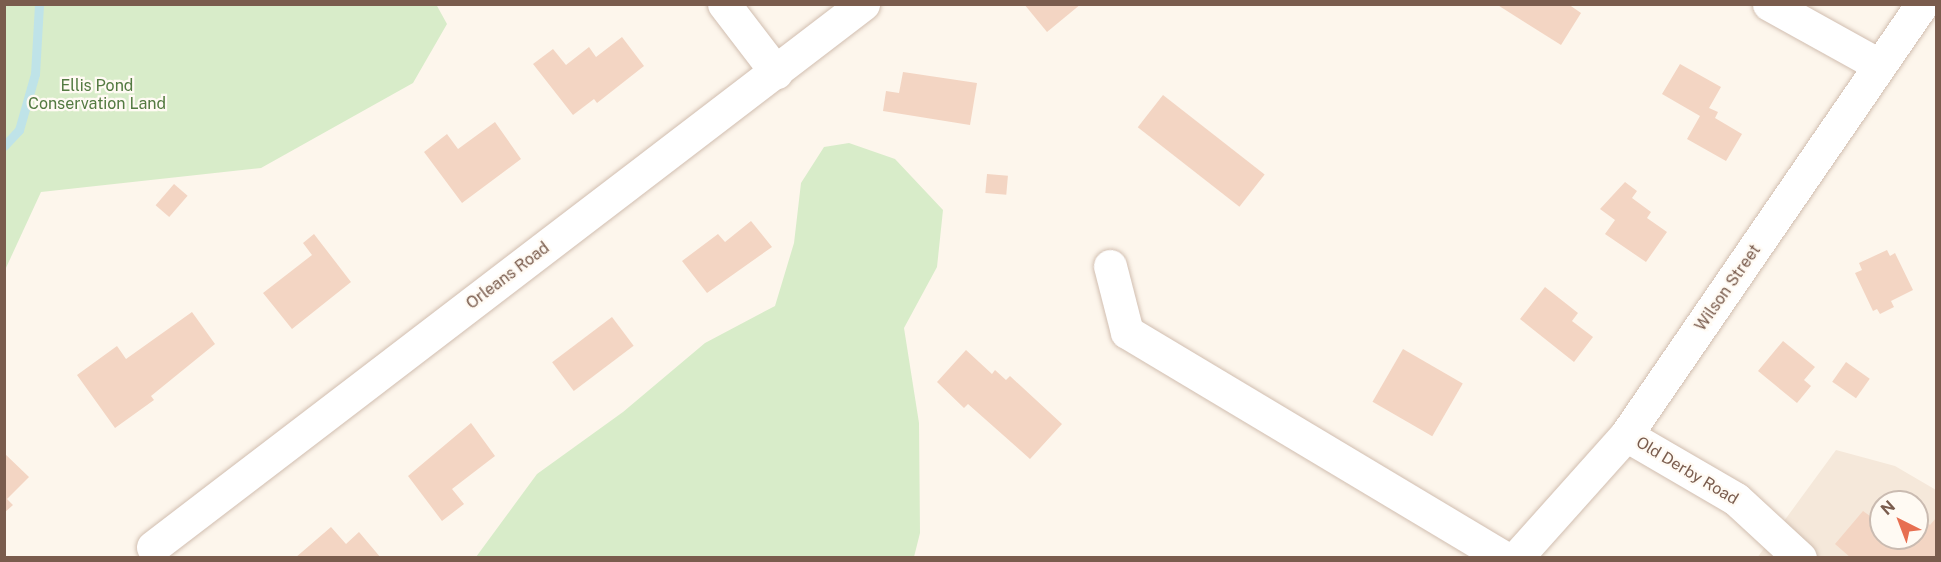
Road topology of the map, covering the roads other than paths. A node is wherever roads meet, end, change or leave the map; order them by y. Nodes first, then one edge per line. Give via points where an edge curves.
1 (724, 4) edge
2 (863, 4) edge
3 (1769, 4) edge
4 (1922, 4) edge
5 (1879, 65) junction
6 (776, 72) junction
7 (1110, 266) dead end
8 (1626, 435) junction
9 (153, 548) dead end
10 (1505, 558) edge
11 (1516, 558) edge
12 (1800, 558) edge

1 - 6 street
2 - 6 street, Orleans Road
3 - 5 street
4 - 5 street, Wilson Street
5 - 8 street, Wilson Street
6 - 9 street, Orleans Road
7 - 10 street via 1127,332
8 - 11 street, Wilson Street
8 - 12 street, Old Derby Road via 1736,499

